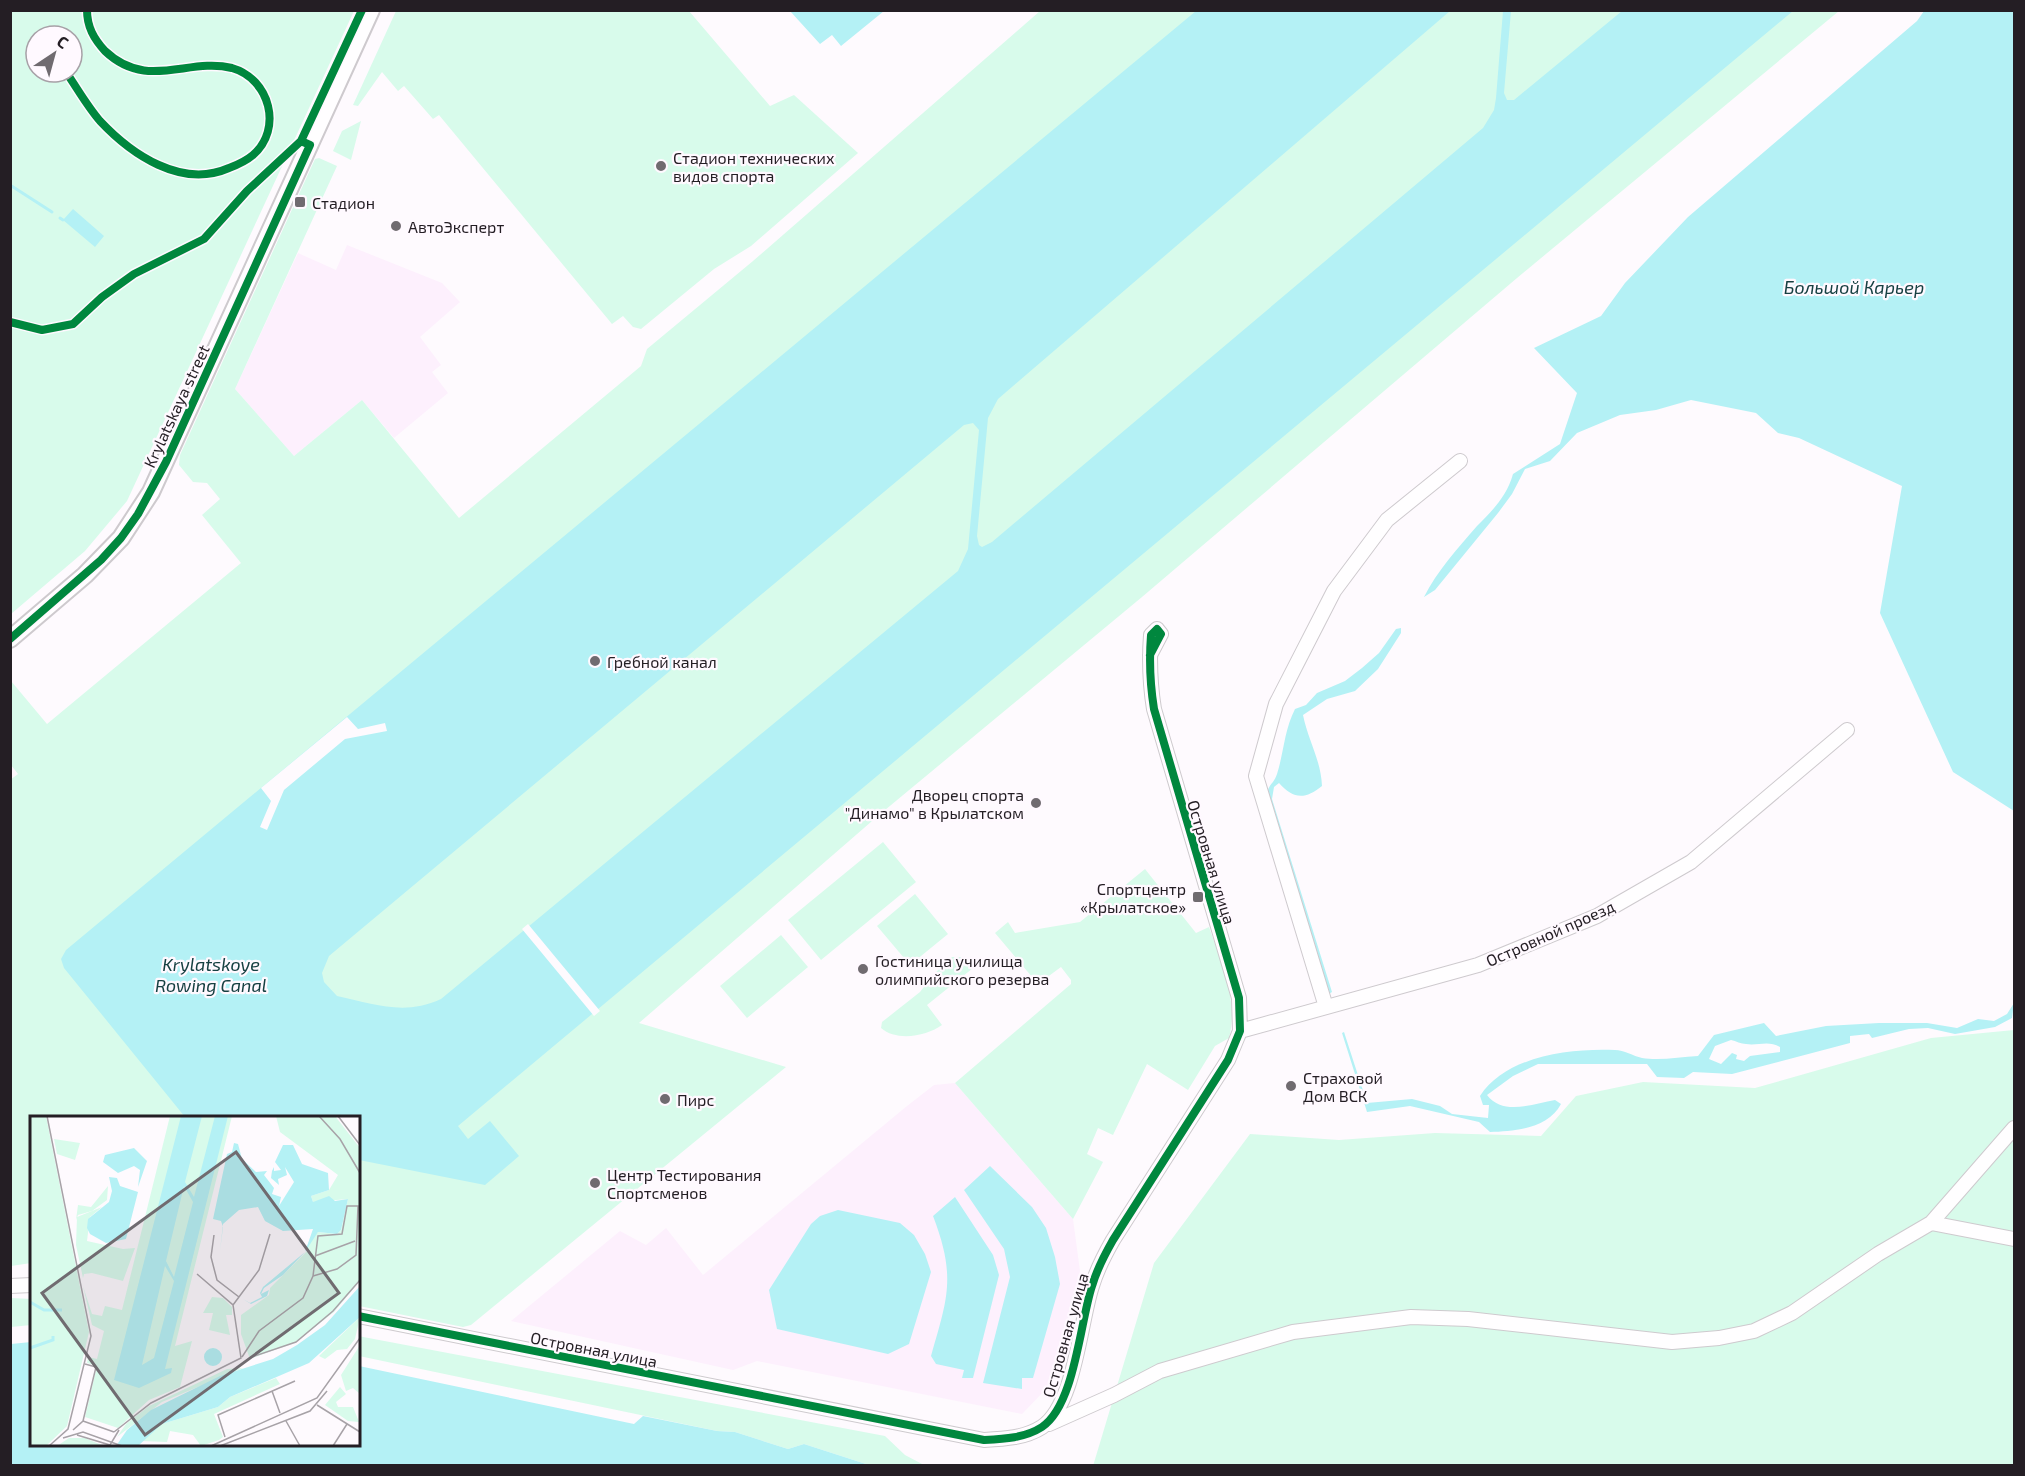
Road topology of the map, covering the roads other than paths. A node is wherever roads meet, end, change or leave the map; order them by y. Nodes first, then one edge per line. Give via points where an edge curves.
1 (371, 10) edge
2 (1460, 461) dead end
3 (1151, 635) dead end
4 (10, 639) edge
5 (1847, 730) dead end
6 (1326, 1006) junction
7 (1240, 1031) junction
8 (2014, 1128) edge
9 (1931, 1222) junction
10 (2014, 1239) edge
11 (30, 1285) edge
12 (10, 1286) edge
13 (360, 1316) edge
14 (1044, 1426) junction
15 (1005, 1439) junction
16 (1022, 1445) dead end

1 - 4 main road, Krylatskaya street via 146,499 122,538 101,560
2 - 6 street via 1387,520 1334,591 1276,704 1256,776
3 - 7 street, Островная улица via 1149,674 1154,709 1239,998
5 - 6 street, Островной проезд via 1691,862 1597,916 1478,964
6 - 7 street, Островной проезд
7 - 14 street, Островная улица via 1228,1060 1100,1264 1066,1387 1057,1411
8 - 9 street
9 - 10 street
9 - 14 street via 1791,1313 1754,1331 1672,1342 1468,1319 1411,1317 1293,1332 1160,1371
11 - 12 street
13 - 15 street, Островная улица via 956,1436
14 - 15 street, Островная улица
15 - 16 street

